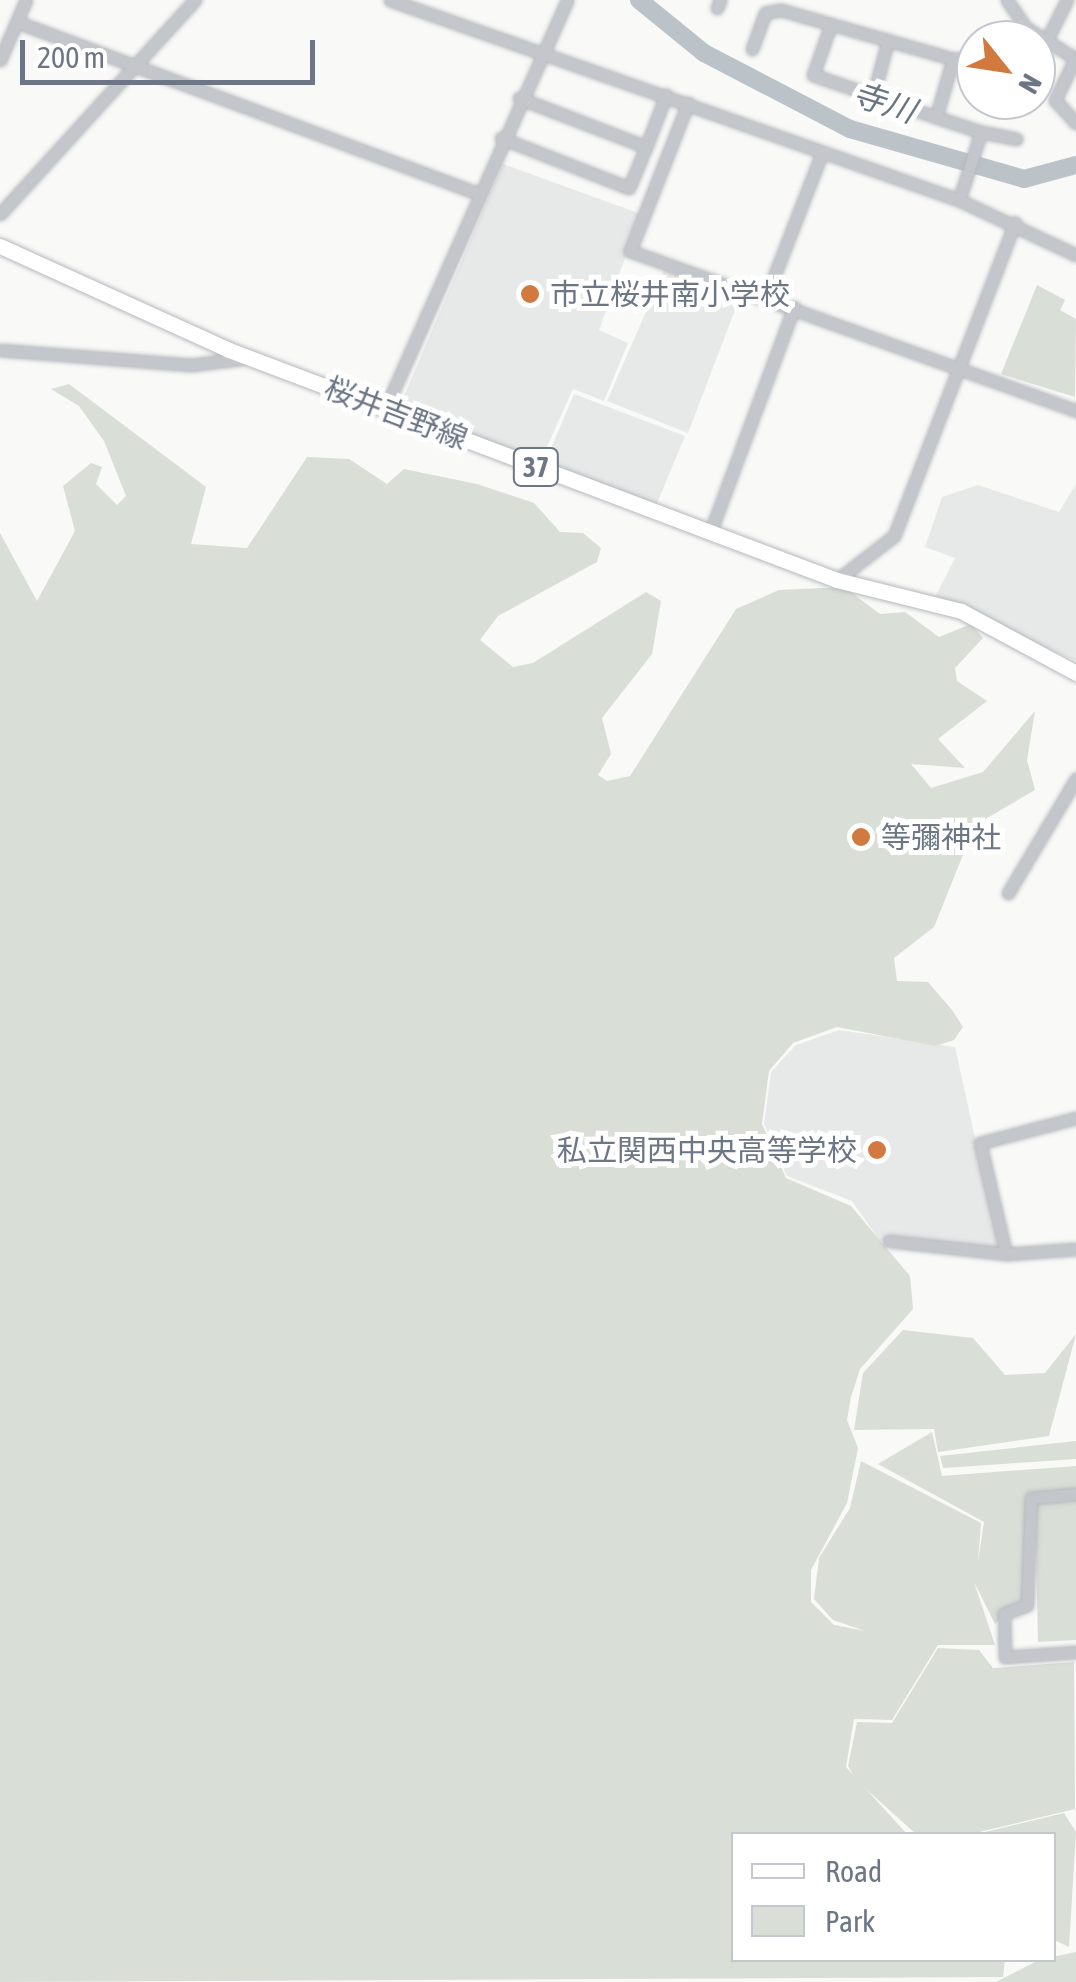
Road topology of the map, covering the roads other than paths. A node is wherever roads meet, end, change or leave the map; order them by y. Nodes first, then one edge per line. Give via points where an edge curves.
1 (26, 0) edge
2 (195, 0) edge
3 (390, 0) edge
4 (567, 0) edge
5 (1007, 0) edge
6 (1068, 0) edge
7 (1027, 20) edge
8 (17, 22) junction
9 (831, 24) junction
10 (1056, 29) edge
11 (888, 40) junction
12 (752, 49) dead end
13 (539, 52) junction
14 (1076, 59) edge
15 (0, 60) edge
16 (954, 60) joint
17 (134, 68) junction
18 (666, 96) junction
19 (519, 98) junction
20 (872, 100) junction
21 (688, 103) junction
22 (936, 118) junction
23 (1076, 123) edge
24 (982, 132) junction
25 (501, 138) junction
26 (1016, 139) dead end
27 (646, 146) junction
28 (821, 155) junction
29 (476, 193) junction
30 (959, 200) junction
31 (0, 214) edge
32 (1014, 223) junction
33 (0, 246) edge
34 (1076, 255) edge
35 (766, 297) junction
36 (794, 307) junction
37 (0, 350) edge
38 (251, 358) junction
39 (954, 365) junction
40 (386, 407) junction
41 (1076, 411) edge
42 (710, 534) junction
43 (837, 580) junction
44 (1076, 673) edge
45 (1076, 779) edge
46 (1008, 893) dead end
47 (1076, 1118) edge
48 (890, 1241) dead end
49 (1076, 1248) edge
50 (1006, 1254) junction
51 (1076, 1494) edge
52 (1076, 1652) edge

1 - 8 street
2 - 17 street
3 - 13 street
4 - 13 street
5 - 7 street
6 - 10 street
8 - 15 street
8 - 17 street
9 - 11 street
9 - 12 street via 765,13
9 - 20 street via 813,74
11 - 16 street
11 - 20 street
13 - 18 street
13 - 19 street
14 - 23 street via 1055,100
16 - 22 street
17 - 29 street
17 - 31 street
18 - 21 street
18 - 27 street
19 - 25 street
19 - 27 street
20 - 22 street
21 - 28 street
21 - 35 street via 630,251
22 - 24 street
24 - 26 street
24 - 30 street
25 - 27 street via 628,188
25 - 29 street
28 - 30 street
28 - 35 street
29 - 40 street
30 - 32 street
32 - 34 street
32 - 39 street
33 - 38 main road, 桜井吉野線 / 37
35 - 36 street
36 - 39 street
36 - 42 street
37 - 38 street via 191,365
38 - 40 main road, 桜井吉野線 / 37
39 - 41 street
39 - 43 street via 894,536
40 - 42 main road, 桜井吉野線 / 37
42 - 43 main road, 桜井吉野線 / 37
43 - 44 main road, 桜井吉野線 / 37 via 961,612
45 - 46 street
47 - 50 street via 980,1143
48 - 50 street
49 - 50 street
51 - 52 street via 1030,1498 1028,1604 1004,1614 1004,1657

